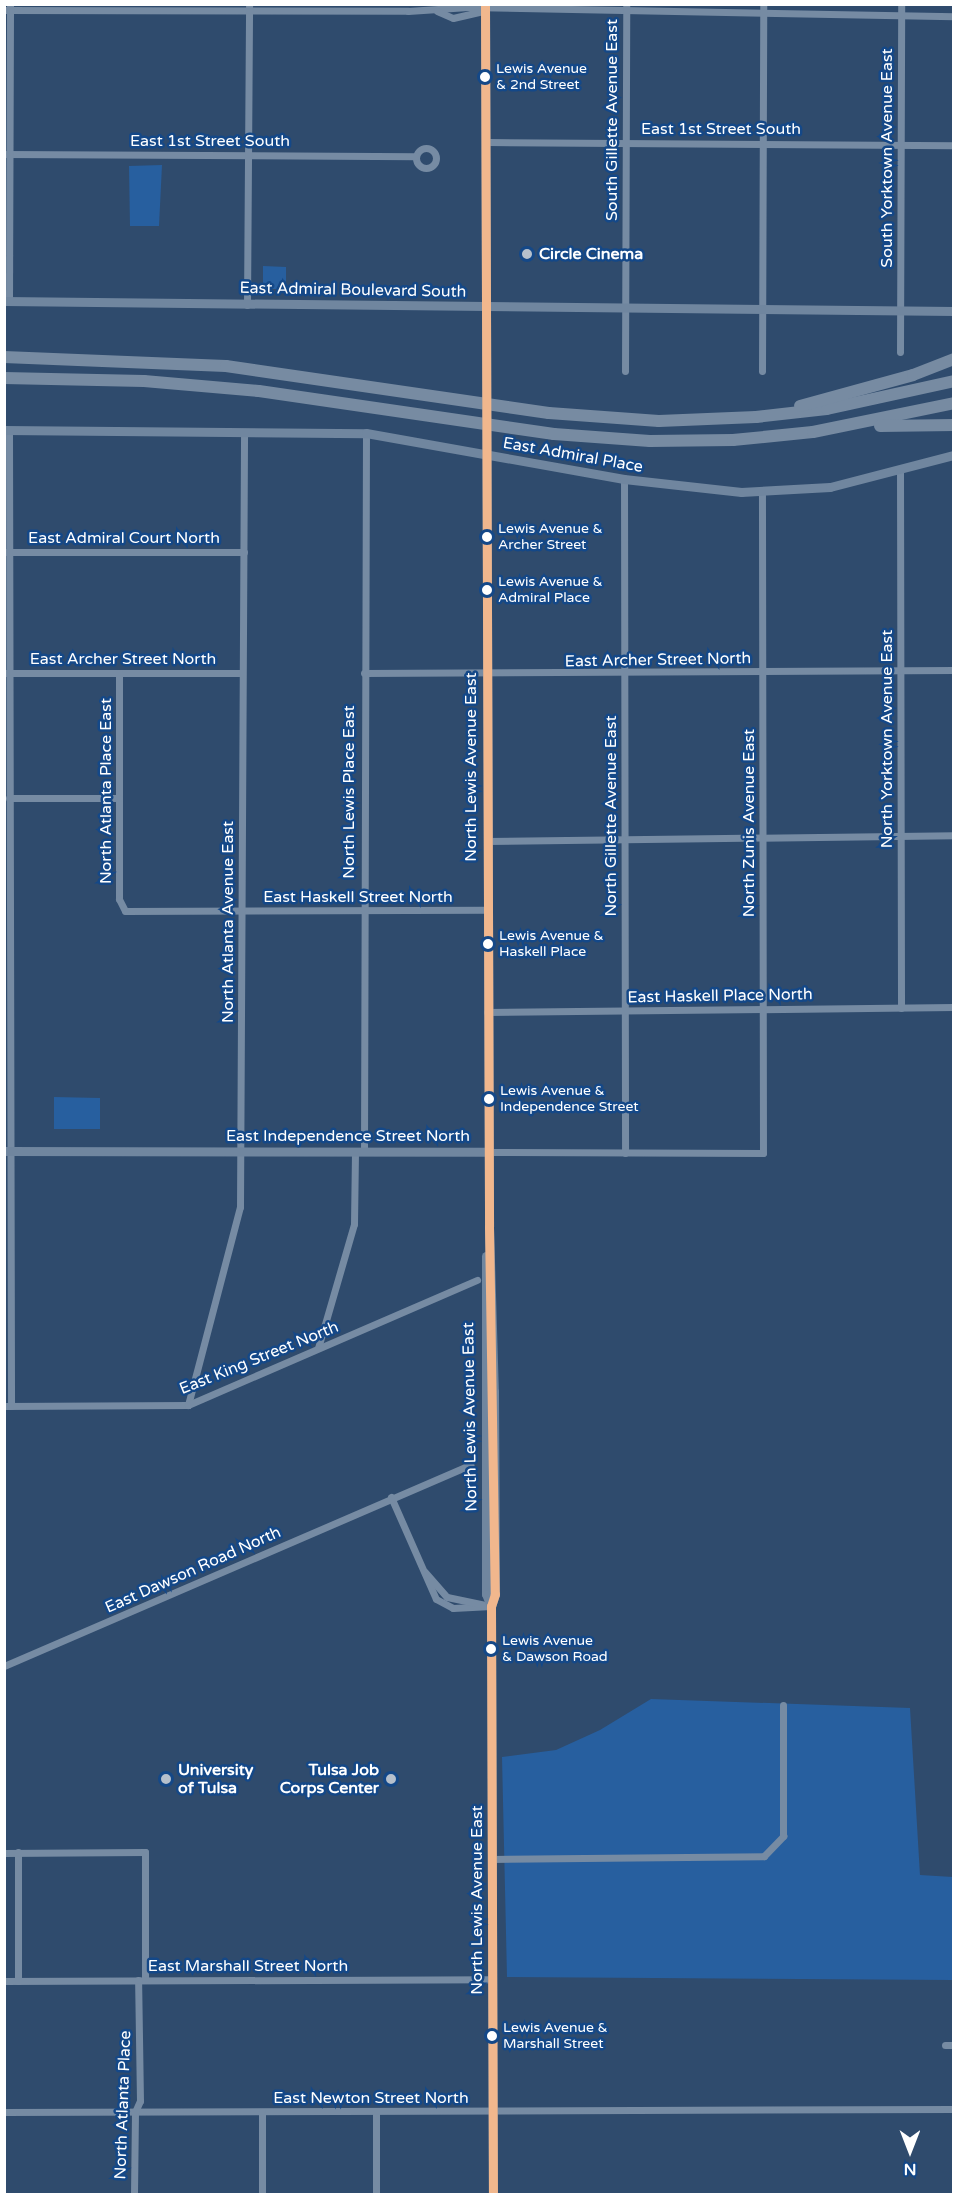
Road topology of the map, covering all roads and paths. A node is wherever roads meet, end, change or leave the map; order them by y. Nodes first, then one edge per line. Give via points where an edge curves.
1 (901, 4) edge
2 (249, 7) edge
3 (8, 8) edge
4 (485, 8) edge
5 (626, 8) edge
6 (763, 8) edge
7 (901, 15) junction
8 (954, 16) edge
9 (488, 142) junction
10 (625, 142) junction
11 (763, 143) junction
12 (901, 145) junction
13 (954, 145) edge
14 (7, 154) edge
15 (248, 154) junction
16 (416, 156) dead end
17 (7, 301) edge
18 (247, 305) junction
19 (488, 306) junction
20 (624, 308) junction
21 (762, 309) junction
22 (900, 311) junction
23 (954, 311) edge
24 (900, 352) dead end
25 (4, 357) edge
26 (954, 359) edge
27 (624, 371) dead end
28 (762, 371) dead end
29 (4, 379) edge
30 (954, 381) edge
31 (954, 403) edge
32 (756, 417) junction
33 (954, 425) edge
34 (849, 427) junction
35 (7, 430) edge
36 (244, 432) junction
37 (366, 433) junction
38 (487, 454) junction
39 (954, 455) edge
40 (900, 471) junction
41 (624, 479) junction
42 (762, 492) junction
43 (7, 552) edge
44 (244, 552) junction
45 (954, 670) edge
46 (900, 671) junction
47 (762, 672) junction
48 (6, 673) edge
49 (119, 673) junction
50 (242, 673) junction
51 (364, 673) junction
52 (486, 674) junction
53 (624, 674) junction
54 (9, 798) junction
55 (119, 798) junction
56 (900, 835) junction
57 (954, 835) edge
58 (763, 837) junction
59 (625, 839) junction
60 (487, 841) junction
61 (122, 909) joint
62 (487, 910) junction
63 (7, 911) edge
64 (241, 911) junction
65 (363, 911) junction
66 (954, 1007) edge
67 (901, 1008) junction
68 (763, 1009) junction
69 (626, 1011) junction
70 (487, 1012) junction
71 (8, 1151) edge
72 (241, 1151) junction
73 (360, 1151) junction
74 (489, 1152) junction
75 (763, 1153) joint
76 (625, 1154) junction
77 (477, 1280) dead end
78 (318, 1348) junction
79 (188, 1404) junction
80 (8, 1406) edge
81 (470, 1465) dead end
82 (391, 1497) junction
83 (491, 1606) junction
84 (4, 1666) edge
85 (783, 1705) dead end
86 (18, 1852) junction
87 (4, 1853) edge
88 (491, 1859) junction
89 (492, 1979) junction
90 (141, 1980) junction
91 (4, 1981) edge
92 (18, 1981) junction
93 (945, 2045) dead end
94 (954, 2045) edge
95 (954, 2109) edge
96 (376, 2111) junction
97 (493, 2111) junction
98 (4, 2112) edge
99 (135, 2112) junction
100 (262, 2112) junction
101 (134, 2194) edge
102 (262, 2194) edge
103 (376, 2194) edge
104 (493, 2194) edge

1 - 7 street, South Yorktown Avenue East
2 - 3 street
2 - 4 street via 437,10 453,18
2 - 15 street
3 - 14 street
4 - 5 street
4 - 9 main road, North Lewis Avenue East
5 - 6 street
5 - 10 street, South Gillette Avenue East
6 - 7 street
6 - 11 street
7 - 8 street
7 - 12 street, South Yorktown Avenue East
9 - 10 street, East 1st Street South
9 - 19 main road, North Lewis Avenue East
10 - 11 street, East 1st Street South
10 - 20 street, South Gillette Avenue East
11 - 12 street, East 1st Street South
11 - 21 street
12 - 13 street, East 1st Street South
12 - 22 street, South Yorktown Avenue East
14 - 15 street, East 1st Street South
14 - 17 street
15 - 16 street, East 1st Street South
15 - 18 street
17 - 18 main road, East Admiral Boulevard South
18 - 19 main road, East Admiral Boulevard South
19 - 20 main road, East Admiral Boulevard South
19 - 38 main road, North Lewis Avenue East
20 - 21 main road, East Admiral Boulevard South
20 - 27 street
21 - 22 main road, East Admiral Boulevard South
21 - 28 street
22 - 23 main road, East Admiral Boulevard South
22 - 24 street
25 - 32 highway via 226,366 584,417 659,421
26 - 32 highway via 913,375
29 - 34 highway via 144,381 259,391 609,440 733,440
30 - 32 highway via 857,404
31 - 34 highway
33 - 34 highway
35 - 36 main road, East Admiral Place
35 - 43 street
36 - 37 main road, East Admiral Place
36 - 44 street, North Atlanta Avenue East
37 - 38 main road, East Admiral Place
37 - 51 street, North Lewis Place East
38 - 41 main road, East Admiral Place
38 - 52 main road, North Lewis Avenue East
39 - 40 main road, East Admiral Place
40 - 42 main road, East Admiral Place via 830,487
40 - 46 street, North Yorktown Avenue East
41 - 42 main road, East Admiral Place via 693,489
41 - 53 street, North Gillette Avenue East
42 - 47 street, North Zunis Avenue East
43 - 44 street, East Admiral Court North
43 - 48 street
44 - 50 street, North Atlanta Avenue East
45 - 46 street, East Archer Street North
46 - 47 street, East Archer Street North
46 - 56 street, North Yorktown Avenue East
47 - 53 street, East Archer Street North
47 - 58 street, North Zunis Avenue East
48 - 49 street, East Archer Street North
48 - 54 street
49 - 50 street, East Archer Street North
49 - 55 street, North Atlanta Place East
50 - 64 street, North Atlanta Avenue East
51 - 52 street, East Archer Street North
51 - 65 street, North Lewis Place East
52 - 53 street, East Archer Street North
52 - 60 main road, North Lewis Avenue East
53 - 59 street, North Gillette Avenue East
54 - 55 street
54 - 63 street
55 - 61 street, North Atlanta Place East
56 - 57 street
56 - 58 street
56 - 67 street, North Yorktown Avenue East
58 - 59 street
58 - 68 street, North Zunis Avenue East
59 - 60 street
59 - 69 street, North Gillette Avenue East
60 - 62 main road, North Lewis Avenue East
61 - 64 street, East Haskell Street North
62 - 65 street, East Haskell Street North
62 - 70 main road, North Lewis Avenue East
63 - 71 street
64 - 65 street, East Haskell Street North
64 - 72 street, North Atlanta Avenue East
65 - 73 street, North Lewis Place East
66 - 67 street, East Haskell Place North
67 - 68 street, East Haskell Place North
68 - 69 street, East Haskell Place North
68 - 75 street, North Zunis Avenue East
69 - 70 street, East Haskell Place North
69 - 76 street, North Gillette Avenue East
70 - 74 main road, North Lewis Avenue East
71 - 72 main road, East Independence Street North
71 - 80 street
72 - 73 main road, East Independence Street North
72 - 79 street, North Atlanta Avenue East via 238,1221
73 - 74 main road, East Independence Street North
73 - 78 street, North Lewis Place East via 354,1224
74 - 76 street, East Independence Street North
74 - 83 main road, North Lewis Avenue East via 495,1594
75 - 76 street, East Independence Street North
77 - 78 street, East King Street North
78 - 79 street, East King Street North
79 - 80 street, East King Street North
81 - 82 street, East Dawson Road North
82 - 83 street via 427,1587 441,1603 461,1609
82 - 84 street, East Dawson Road North
83 - 88 main road, North Lewis Avenue East
85 - 88 street via 783,1836 764,1856
86 - 87 street
86 - 90 street, North Atlanta Place via 145,1852
86 - 92 street
88 - 89 main road, North Lewis Avenue East
89 - 90 street, East Marshall Street North
89 - 97 main road, North Lewis Avenue East
90 - 92 street, East Marshall Street North
90 - 99 street, North Atlanta Place via 140,2101
91 - 92 street, East Marshall Street North
93 - 94 street
95 - 97 street, East Newton Street North
96 - 97 street, East Newton Street North
96 - 100 street, East Newton Street North
96 - 103 street
97 - 104 main road, North Lewis Avenue East
98 - 99 street, East Newton Street North
99 - 100 street, East Newton Street North
99 - 101 street, North Atlanta Place
100 - 102 street

